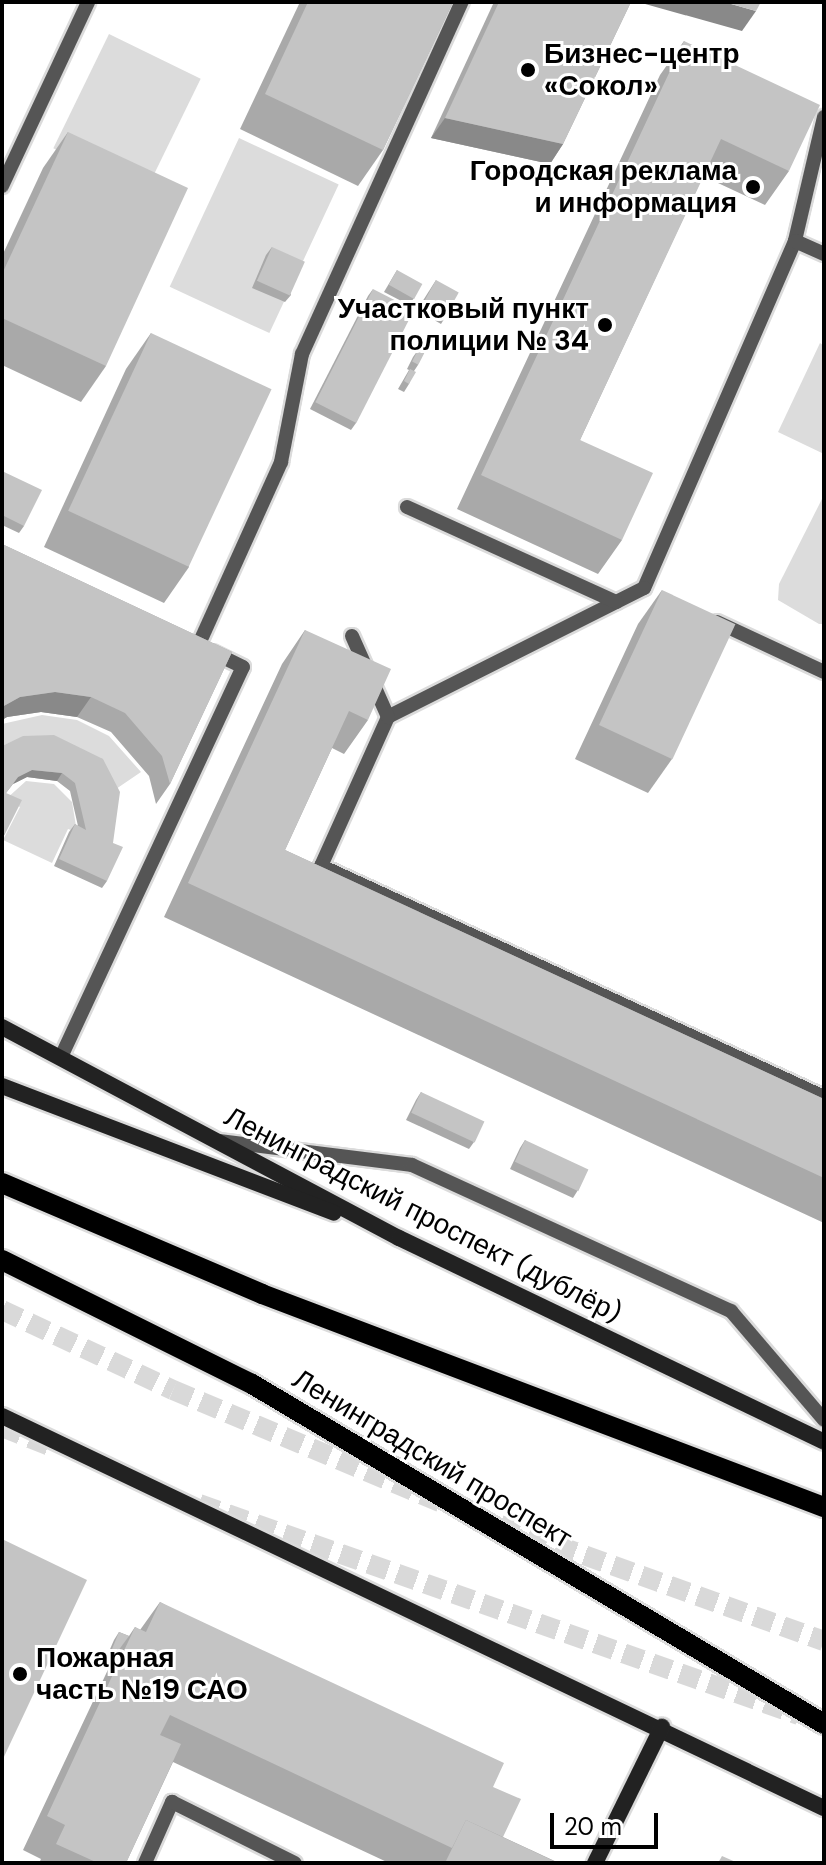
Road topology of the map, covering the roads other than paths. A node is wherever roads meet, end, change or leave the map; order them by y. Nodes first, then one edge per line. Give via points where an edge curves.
1 (88, 2) edge
2 (462, 2) edge
3 (824, 117) edge
4 (824, 125) edge
5 (2, 186) edge
6 (795, 241) junction
7 (824, 254) edge
8 (407, 507) dead end
9 (616, 602) junction
10 (699, 614) edge
11 (352, 636) dead end
12 (824, 672) edge
13 (388, 717) junction
14 (2, 1027) edge
15 (61, 1057) junction
16 (2, 1086) edge
17 (824, 1097) edge
18 (217, 1141) junction
19 (2, 1183) edge
20 (399, 1238) junction
21 (2, 1260) edge
22 (2, 1416) edge
23 (824, 1420) edge
24 (824, 1442) edge
25 (824, 1507) edge
26 (824, 1724) edge
27 (662, 1727) junction
28 (824, 1808) edge
29 (145, 1863) edge
30 (295, 1863) edge
31 (595, 1863) edge

1 - 5 lane
2 - 15 lane via 302,354 281,462 191,642 243,667
3 - 4 lane
4 - 6 lane
6 - 7 lane
6 - 9 lane via 651,591
8 - 9 lane
9 - 13 lane
10 - 12 lane
11 - 13 lane
13 - 17 lane via 321,866
14 - 15 main road, Ленинградский проспект (дублёр)
15 - 18 main road, Ленинградский проспект (дублёр)
16 - 20 main road
18 - 20 main road, Ленинградский проспект (дублёр)
18 - 23 lane via 412,1165 731,1311
19 - 25 main road via 381,1341
20 - 24 main road, Ленинградский проспект (дублёр)
21 - 26 main road, Ленинградский проспект via 252,1384
22 - 27 main road
27 - 28 main road
27 - 31 main road
29 - 30 lane via 172,1802

